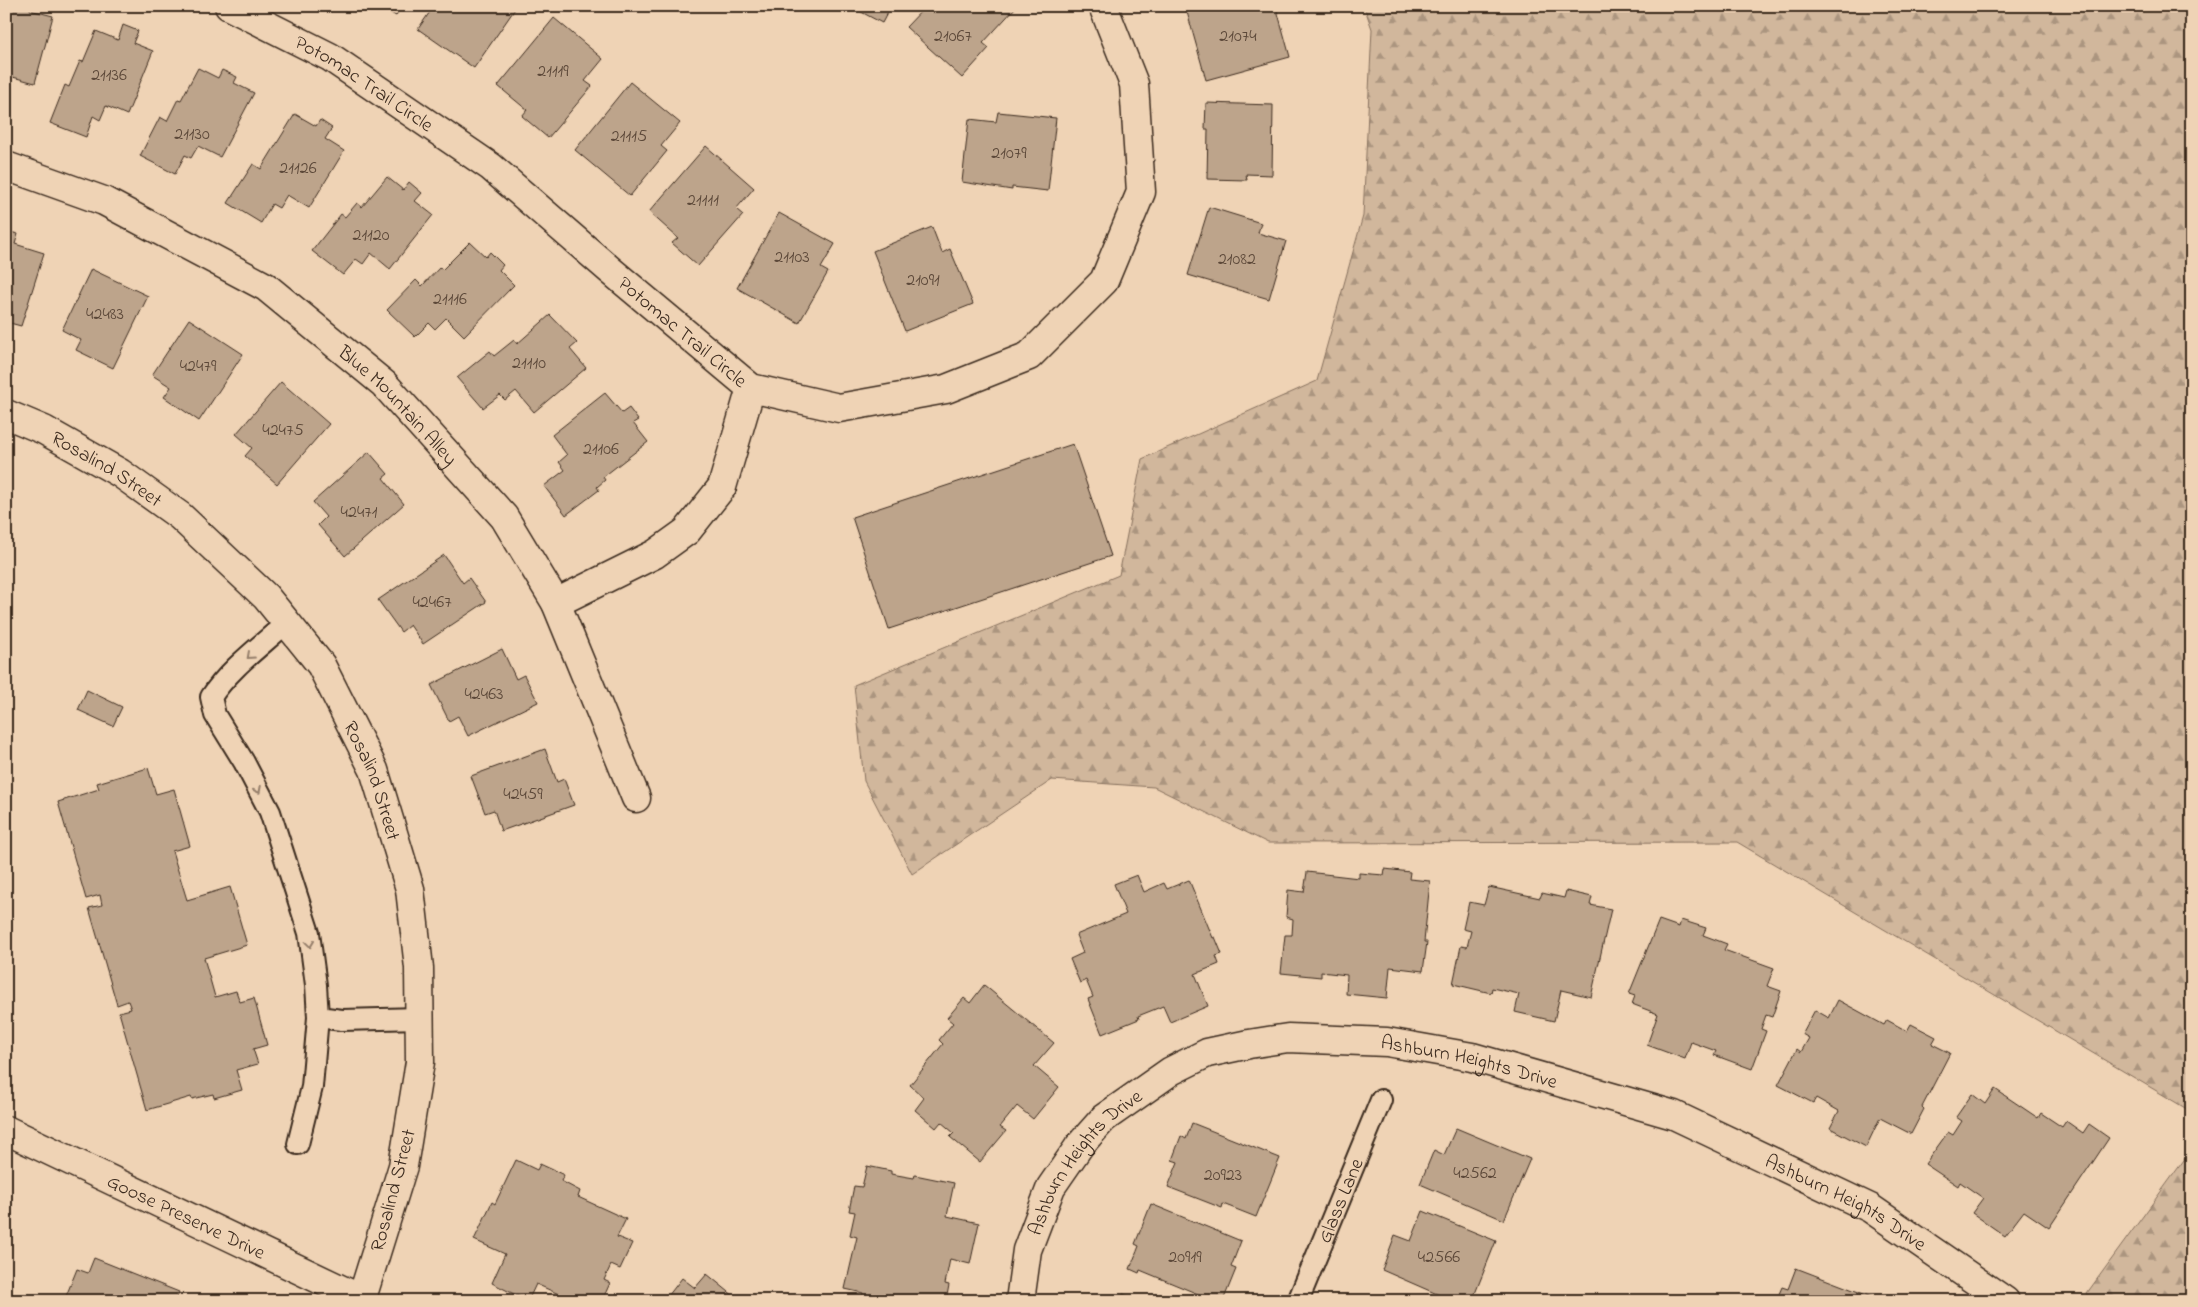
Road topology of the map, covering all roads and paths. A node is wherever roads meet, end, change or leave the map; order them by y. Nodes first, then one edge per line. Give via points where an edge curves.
1 (229, 6) edge
2 (1103, 6) edge
3 (6, 166) edge
4 (751, 388) junction
5 (6, 414) edge
6 (556, 603) junction
7 (286, 623) junction
8 (636, 798) dead end
9 (318, 1017) junction
10 (420, 1018) junction
11 (1380, 1100) dead end
12 (7, 1131) edge
13 (298, 1144) dead end
14 (363, 1300) edge
15 (1020, 1301) edge
16 (1298, 1301) edge
17 (2005, 1301) edge

1 - 4 street, Potomac Trail Circle via 330,57 491,167
2 - 4 street, Potomac Trail Circle via 1134,84 1140,192 1104,280 1029,356 946,389 839,408
3 - 6 street, Blue Mountain Alley via 104,201 266,287 384,384 504,517
4 - 6 street via 722,487 687,531 655,554
5 - 7 street, Rosalind Street via 44,430 120,473 180,516 266,597
6 - 8 street, Blue Mountain Alley
7 -> 9 lane via 231,673 211,697 215,715 270,812 309,933
7 - 10 street, Rosalind Street via 322,666 374,770 410,889 420,968
9 - 10 lane via 342,1020
9 - 13 lane via 312,1087
10 - 14 street, Rosalind Street via 420,1062 403,1166
11 - 16 lane, Glass Lane
12 - 14 street, Goose Preserve Drive
15 - 17 street, Ashburn Heights Drive via 1027,1250 1051,1187 1080,1145 1104,1118 1171,1071 1207,1053 1288,1038 1387,1042 1472,1057 1674,1115 1870,1208

